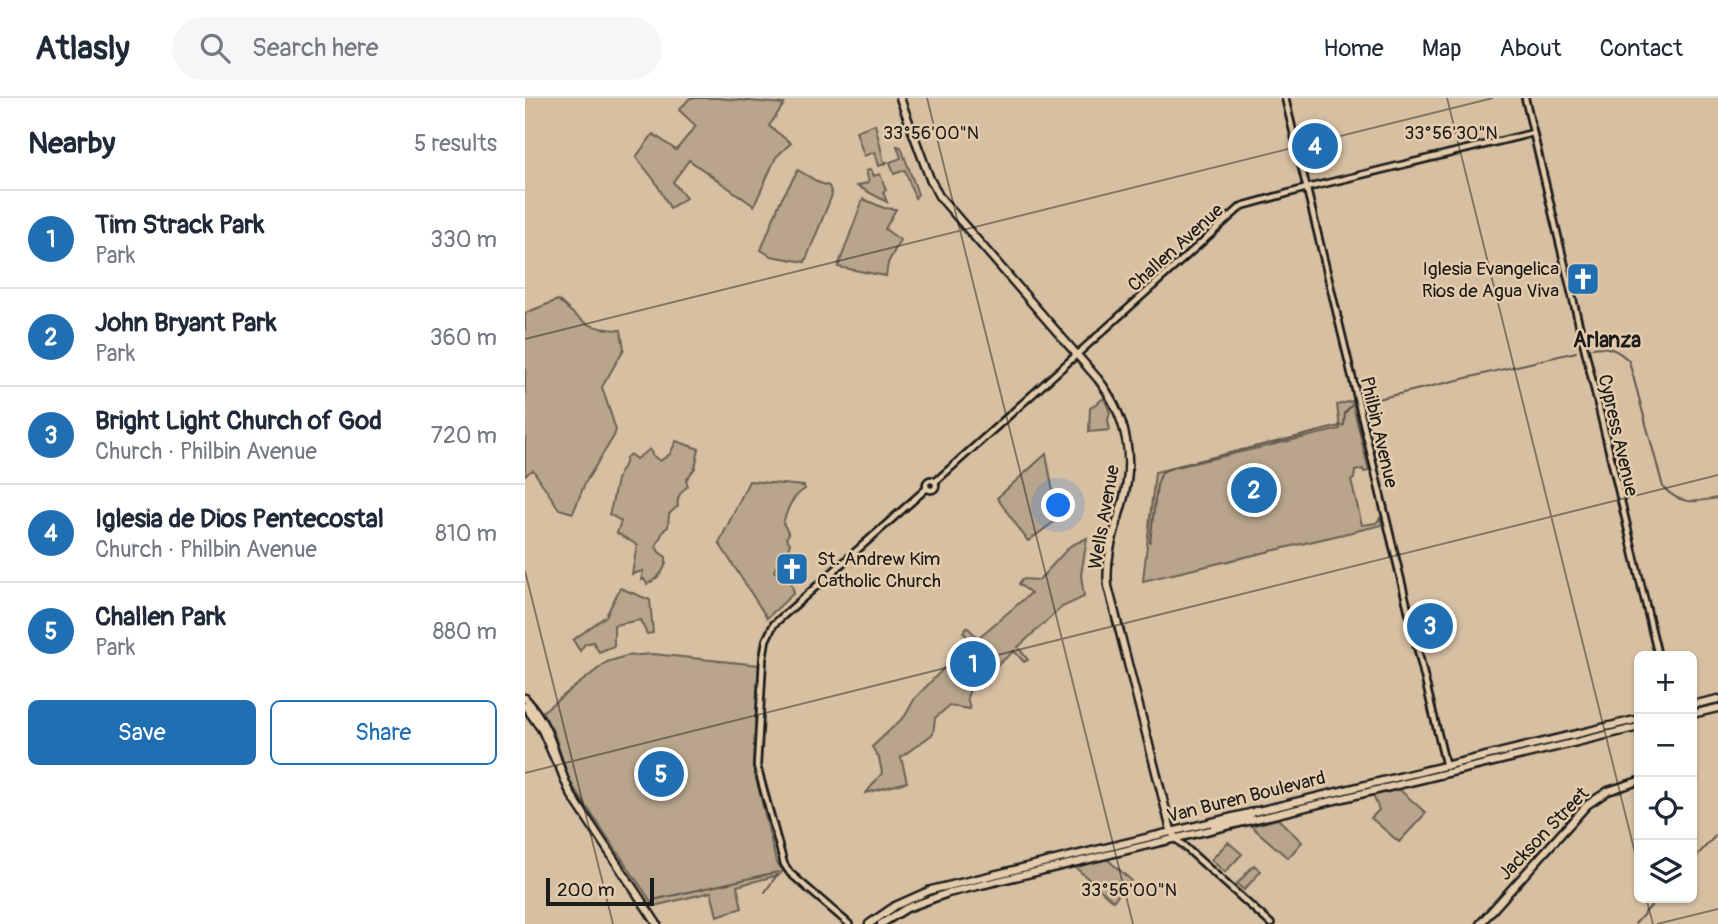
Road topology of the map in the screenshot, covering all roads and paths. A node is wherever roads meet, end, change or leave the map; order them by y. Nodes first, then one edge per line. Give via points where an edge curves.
1 (900, 98) edge
2 (1285, 98) edge
3 (1525, 98) edge
4 (1533, 133) junction
5 (1307, 188) junction
6 (1076, 354) junction
7 (1657, 651) edge
8 (525, 698) edge
9 (1718, 699) edge
10 (1697, 704) edge
11 (525, 706) edge
12 (1718, 708) edge
13 (1697, 713) edge
14 (1634, 720) edge
15 (1634, 728) edge
16 (1561, 737) junction
17 (1563, 746) junction
18 (1446, 764) junction
19 (561, 772) junction
20 (1448, 773) junction
21 (1634, 783) edge
22 (1256, 810) junction
23 (1210, 830) junction
24 (1171, 831) junction
25 (1176, 839) junction
26 (955, 884) junction
27 (931, 898) junction
28 (898, 904) junction
29 (657, 924) edge
30 (849, 924) edge
31 (869, 924) edge
32 (881, 924) edge
33 (1271, 924) edge
34 (1480, 924) edge

1 - 6 main road, Wells Avenue via 939,196
2 - 5 street, Philbin Avenue
3 - 4 street, Cypress Avenue
4 - 5 street, Challen Avenue
4 - 7 street, Cypress Avenue
5 - 6 street, Challen Avenue via 1242,206
5 - 18 street, Philbin Avenue
6 - 24 main road, Wells Avenue via 1111,397 1126,436 1128,477 1108,558 1108,586
6 - 30 street, Challen Avenue via 935,482 928,481 927,488 774,624 766,640 757,766 778,849 790,873
8 - 19 main road via 546,725
9 - 10 main road
11 - 19 main road
12 - 13 main road
14 - 16 main road, Van Buren Boulevard
15 - 17 main road, Van Buren Boulevard
16 - 17 main road
16 - 18 main road, Van Buren Boulevard
17 - 20 main road, Van Buren Boulevard
18 - 20 street, Philbin Avenue
18 - 22 main road, Van Buren Boulevard
19 - 29 main road via 572,796
20 - 23 main road, Van Buren Boulevard
21 - 34 main road, Jackson Street via 1608,791 1587,805
22 - 23 main road
22 - 24 main road, Van Buren Boulevard
23 - 25 main road, Van Buren Boulevard
24 - 25 main road, Wells Avenue
24 - 26 main road, Van Buren Boulevard
25 - 27 main road, Van Buren Boulevard
25 - 33 street
26 - 27 main road
26 - 28 main road, Van Buren Boulevard
27 - 32 main road, Van Buren Boulevard
28 - 31 main road, Van Buren Boulevard
28 - 32 main road

